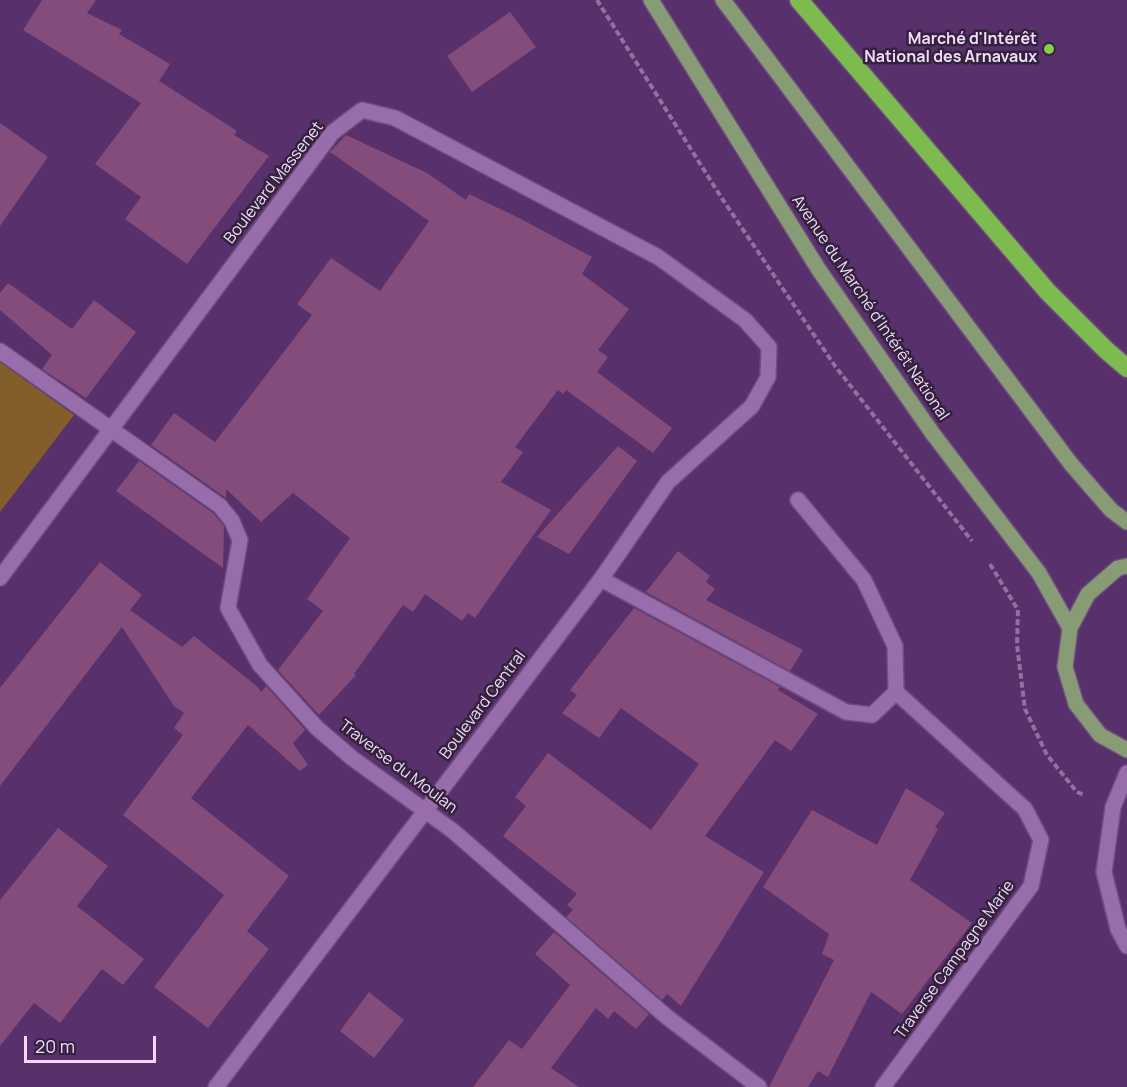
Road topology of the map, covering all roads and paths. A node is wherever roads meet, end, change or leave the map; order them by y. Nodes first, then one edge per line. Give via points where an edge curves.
1 (597, 0) edge
2 (651, 0) edge
3 (723, 0) edge
4 (799, 0) edge
5 (769, 347) joint
6 (0, 351) edge
7 (1127, 368) edge
8 (109, 430) junction
9 (798, 500) dead end
10 (1127, 522) edge
11 (975, 545) dead end
12 (990, 564) dead end
13 (1127, 566) edge
14 (0, 578) edge
15 (601, 579) junction
16 (1070, 628) junction
17 (896, 692) junction
18 (1127, 750) edge
19 (1127, 773) edge
20 (1077, 792) dead end
21 (426, 810) junction
22 (1127, 946) edge
23 (216, 1087) edge
24 (759, 1087) edge
25 (883, 1087) edge

1 - 11 path via 721,197 835,366
2 - 16 main road, Avenue du Marché d'Intérêt National via 819,270 933,434 1039,573
3 - 10 main road via 1071,464 1111,510
4 - 7 highway via 1047,291
5 - 8 street, Boulevard Massenet via 745,320 658,257 395,118 362,110 332,133
5 - 15 street, Boulevard Central via 768,377 752,406 668,482
6 - 8 street, Traverse du Moulan
8 - 14 street, Boulevard Massenet
8 - 21 street, Traverse du Moulan via 220,506 240,540 228,608 260,665 316,728
9 - 17 street via 864,579 895,646
12 - 20 path via 1018,610 1017,645 1025,709 1047,755
13 - 16 main road via 1118,568 1088,594
15 - 17 street via 846,712 872,716
15 - 21 street, Boulevard Central
16 - 18 main road via 1065,667 1076,704 1100,735
17 - 25 street, Traverse Campagne Marie via 1025,809 1041,840 1031,886
19 - 22 street via 1113,807 1104,872 1118,929
21 - 23 street, Boulevard Central
21 - 24 street, Traverse du Moulan via 667,1017

